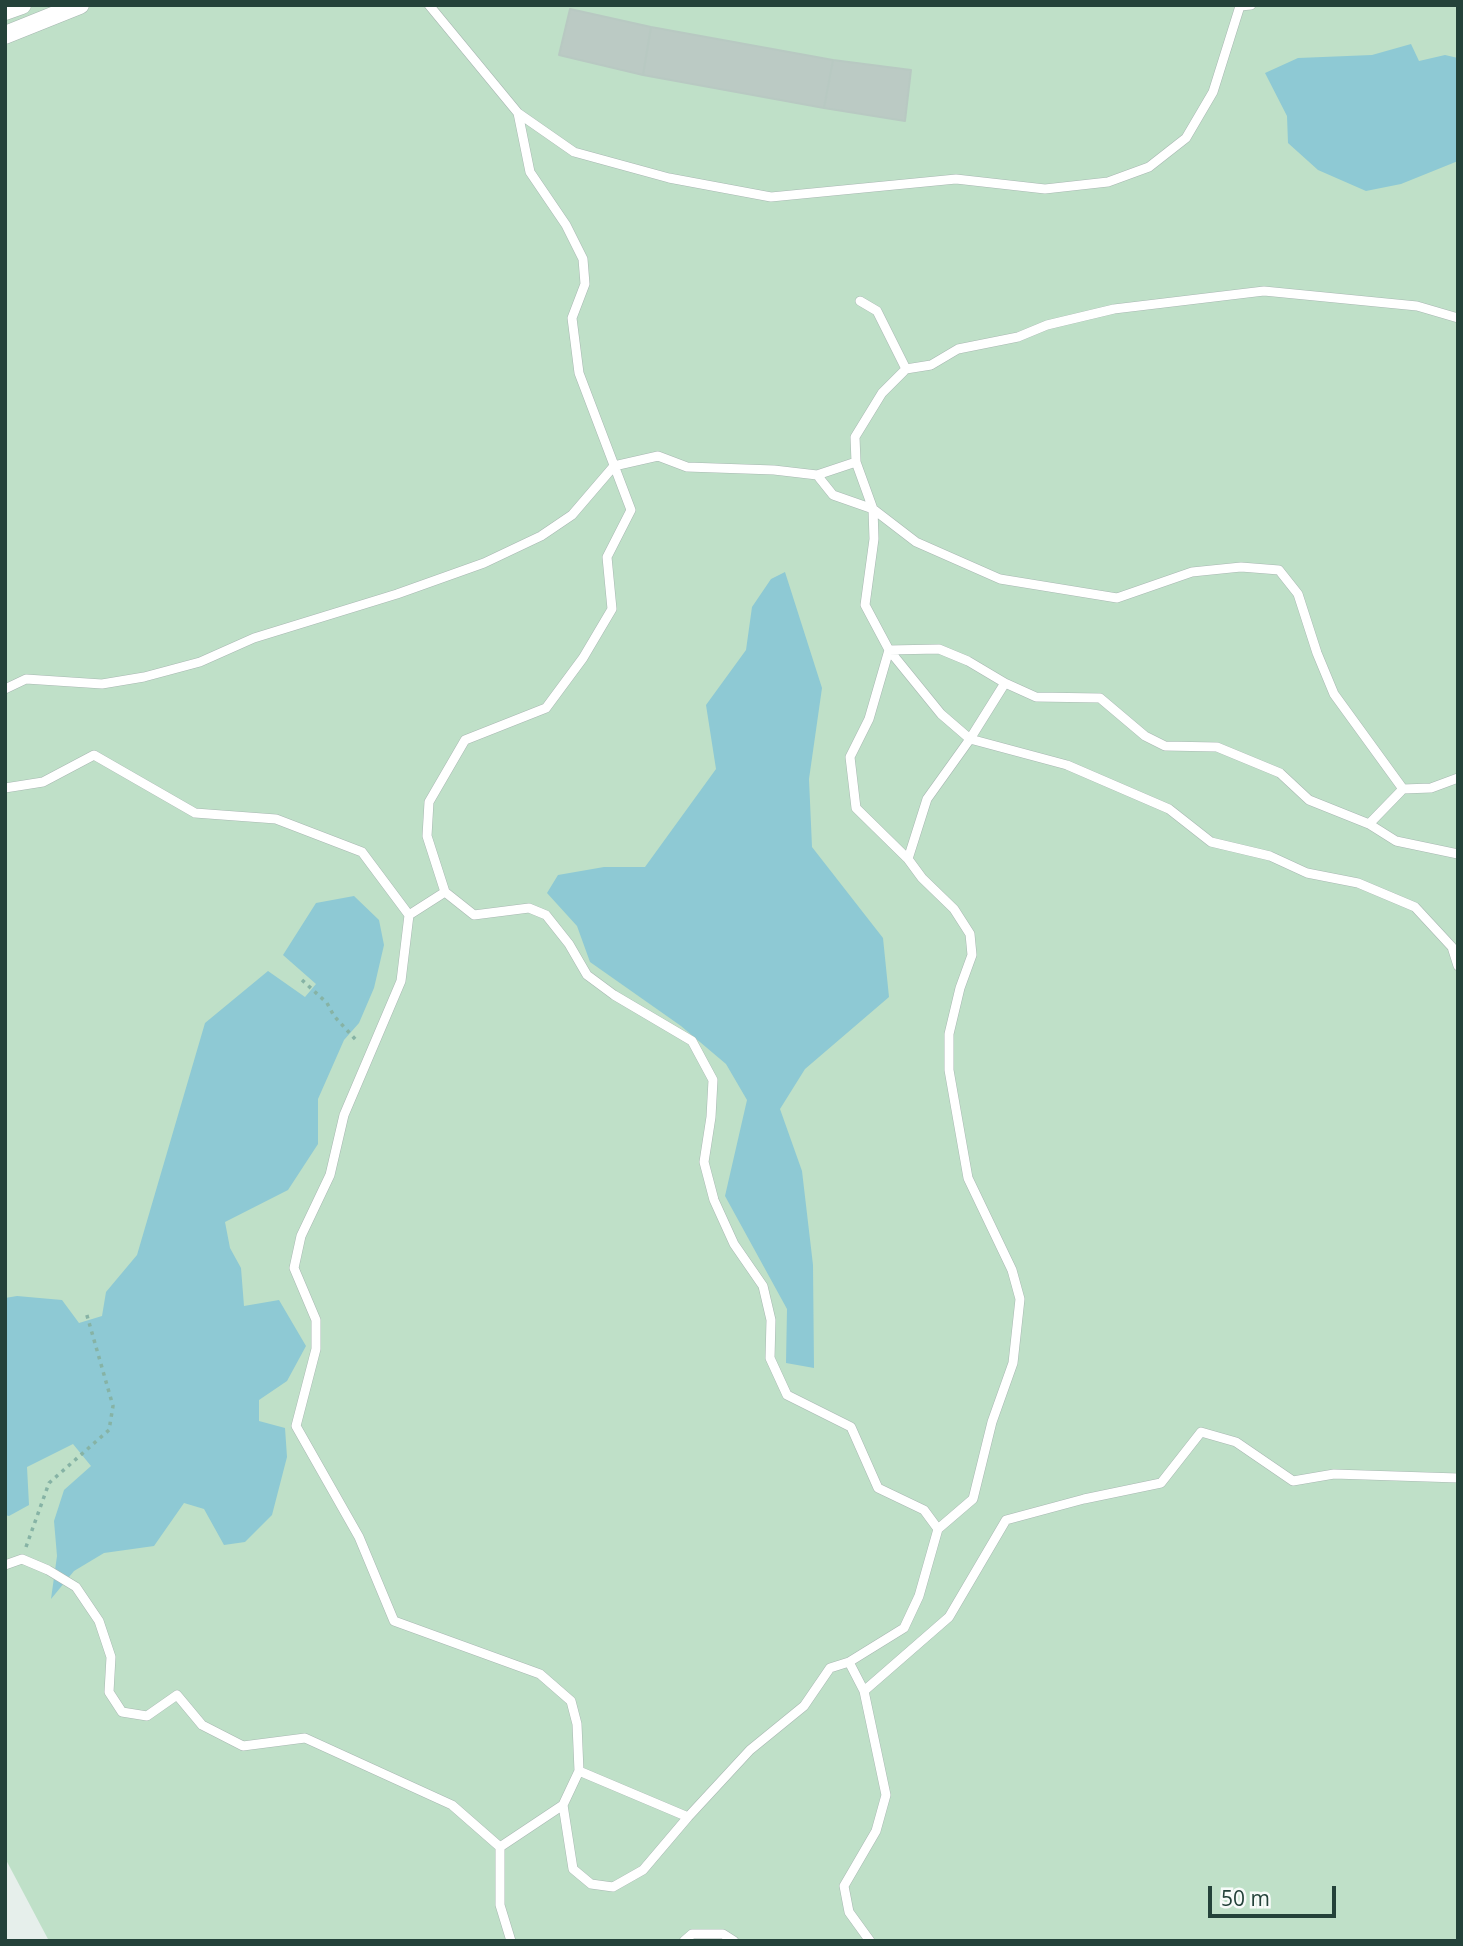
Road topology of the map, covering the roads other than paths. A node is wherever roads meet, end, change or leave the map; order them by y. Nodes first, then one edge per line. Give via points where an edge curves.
1 (22, 5) edge
2 (80, 5) edge
3 (429, 5) edge
4 (1251, 5) edge
5 (5, 11) edge
6 (5, 35) edge
7 (518, 113) junction
8 (860, 301) dead end
9 (1458, 318) edge
10 (906, 369) junction
11 (856, 461) junction
12 (614, 466) junction
13 (817, 475) junction
14 (873, 509) junction
15 (889, 650) junction
16 (1005, 683) junction
17 (5, 689) edge
18 (970, 739) junction
19 (1458, 778) edge
20 (5, 788) edge
21 (1403, 789) junction
22 (1368, 824) junction
23 (1458, 854) edge
24 (908, 859) junction
25 (445, 892) junction
26 (409, 915) junction
27 (1458, 966) edge
28 (1458, 1478) edge
29 (938, 1529) junction
30 (5, 1565) edge
31 (849, 1662) junction
32 (864, 1691) junction
33 (579, 1771) junction
34 (563, 1805) junction
35 (688, 1817) junction
36 (500, 1847) junction
37 (511, 1941) edge
38 (684, 1941) edge
39 (734, 1941) edge
40 (870, 1941) edge

1 - 5 street
2 - 6 street
3 - 7 lane
4 - 7 lane via 1240,6 1213,92 1186,138 1149,167 1108,182 1045,189 956,180 771,197 669,178 574,152
7 - 12 lane via 530,172 583,259 585,284 572,318 579,373
8 - 10 lane via 877,311
9 - 10 lane via 1417,306 1264,291 1114,309 958,349 930,365
10 - 11 lane via 883,393 855,437
11 - 13 lane
11 - 14 lane
12 - 13 lane via 658,456 687,467
12 - 17 lane via 572,515 541,536 484,563 155,674 102,684 26,679
12 - 25 lane via 631,510 607,557 612,609 546,708 466,740 454,758 429,802 427,836
13 - 14 lane via 833,495
14 - 15 lane via 865,605
14 - 21 lane via 916,542 1000,579 1117,598 1192,572 1241,567 1279,570 1298,594 1334,694
15 - 16 lane via 939,649
15 - 18 lane via 941,714
15 - 24 lane via 869,719 850,757 856,808
16 - 18 lane
16 - 22 lane via 1037,697 1100,698 1145,736 1165,746 1217,747 1280,773 1309,800
18 - 24 lane via 927,799
18 - 27 lane via 1067,765 1169,809 1212,842 1270,856 1307,873 1358,883 1415,907 1452,947
19 - 21 lane via 1431,788
20 - 26 lane via 43,782 94,755 195,813 276,818 362,852
21 - 22 lane
22 - 23 lane via 1396,841
24 - 29 lane via 954,908 970,934 972,955 949,1034 949,1070 968,1178 1012,1270 1020,1299 1013,1363 973,1499
25 - 26 lane
25 - 29 lane via 474,915 529,908 546,915 587,975 692,1041 713,1080 704,1162 714,1200 734,1244 763,1286 771,1320 770,1358 787,1395 851,1427 877,1488 925,1510
26 - 33 lane via 401,981 344,1115 330,1175 301,1236 294,1268 316,1320 316,1349 296,1426 359,1537 394,1621 540,1674 571,1701
28 - 32 lane via 1334,1474 1293,1481 1237,1442 1201,1432 1161,1483 1006,1520 949,1617
29 - 31 lane via 919,1596 904,1628
30 - 36 lane via 22,1559 75,1587 99,1620 111,1657 109,1692 122,1712 147,1716 177,1695 202,1725 243,1746 305,1738 452,1805
31 - 32 lane
31 - 35 lane via 830,1668 804,1706 750,1750
32 - 40 lane via 887,1795 876,1831 844,1886 849,1912
33 - 34 lane
33 - 35 lane
34 - 35 lane via 573,1869 591,1885 612,1887 643,1870
34 - 36 lane
36 - 37 lane via 499,1905
38 - 39 lane via 692,1934 723,1934

